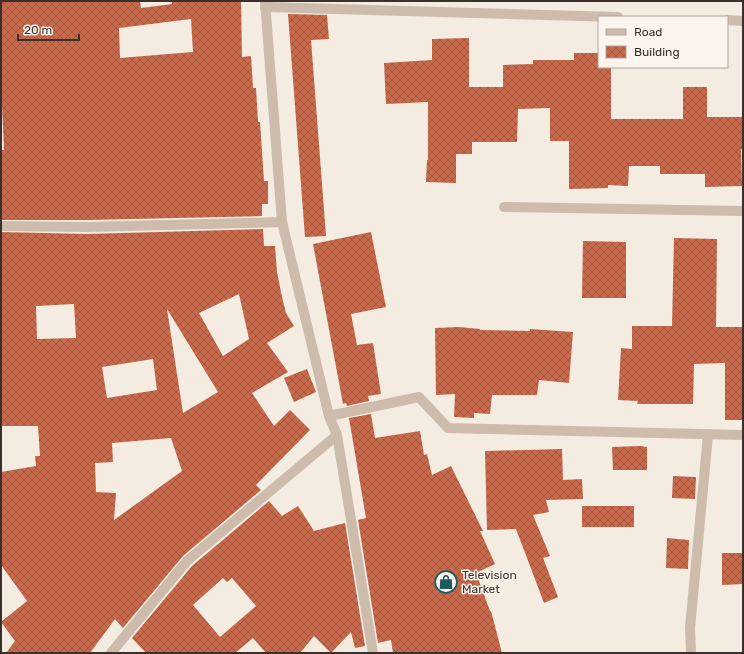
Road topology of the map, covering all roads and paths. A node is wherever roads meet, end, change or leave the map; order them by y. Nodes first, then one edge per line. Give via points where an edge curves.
1 (265, 4) edge
2 (598, 16) edge
3 (728, 20) edge
4 (743, 20) edge
5 (504, 207) dead end
6 (743, 211) edge
7 (282, 222) junction
8 (1, 226) edge
9 (329, 416) junction
10 (336, 435) junction
11 (708, 435) junction
12 (743, 435) edge
13 (111, 653) edge
14 (373, 653) edge
15 (691, 653) edge

1 - 2 street
1 - 7 street
3 - 4 street
5 - 6 street
7 - 8 street via 87,227
7 - 9 street
9 - 10 street
9 - 11 street via 419,396 448,428
10 - 13 street via 187,561
10 - 14 street
11 - 12 street
11 - 15 street via 690,628

